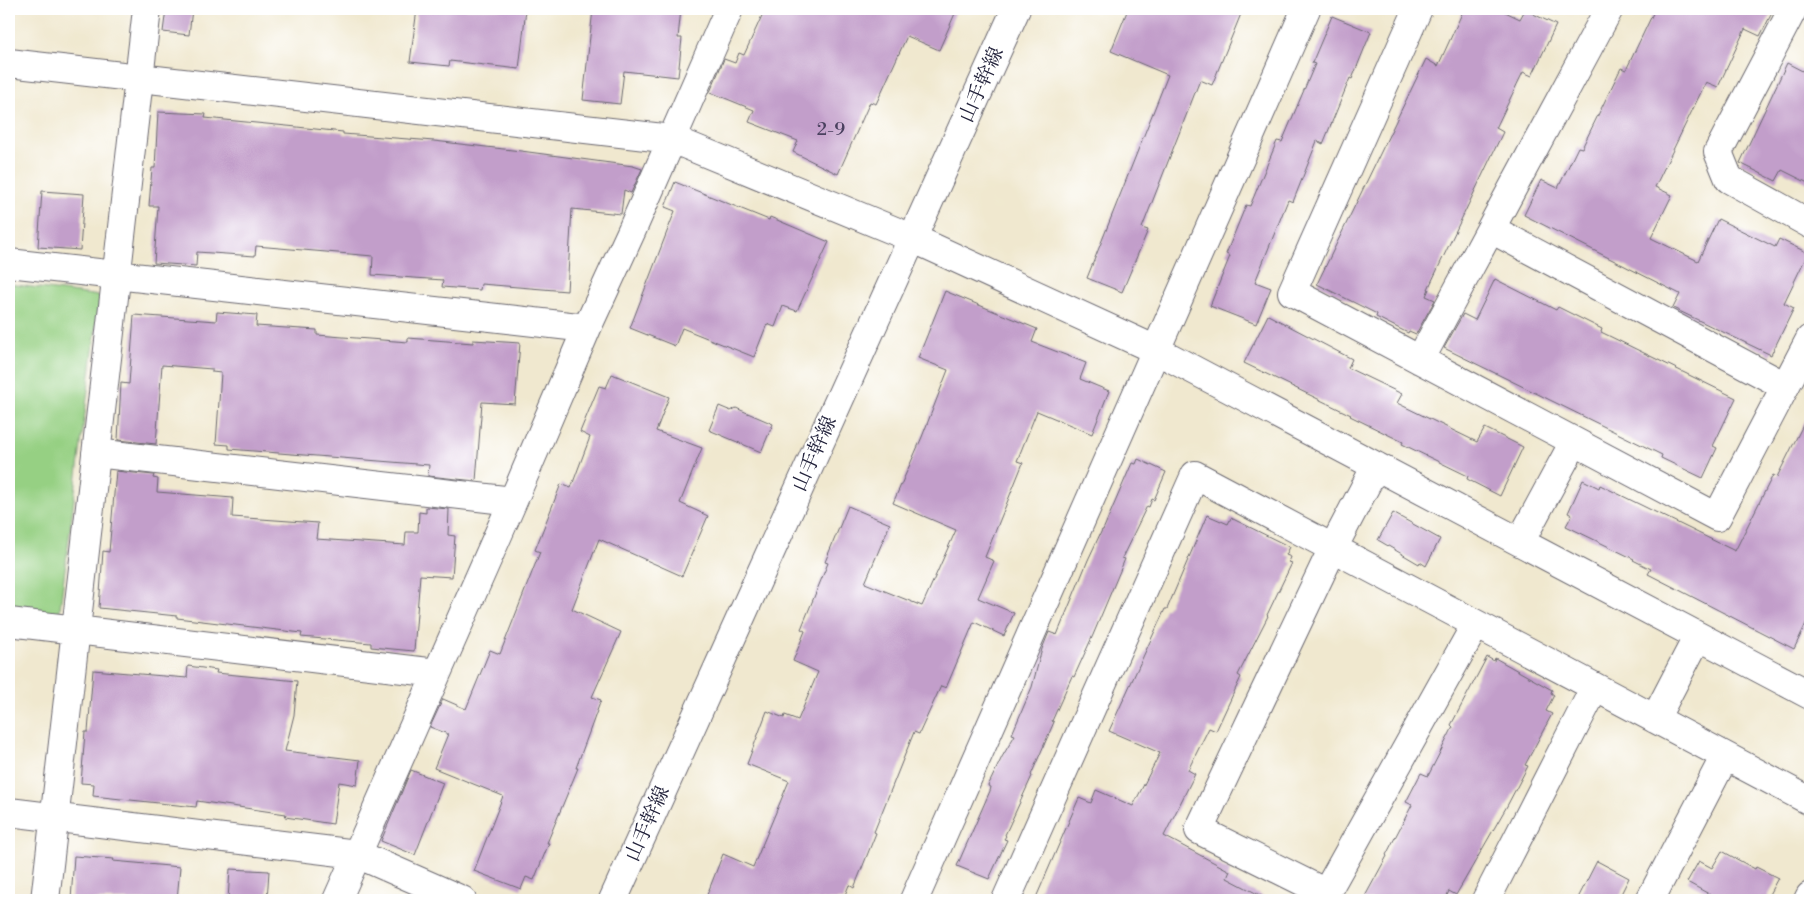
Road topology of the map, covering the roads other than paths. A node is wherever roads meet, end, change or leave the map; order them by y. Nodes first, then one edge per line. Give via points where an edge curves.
1 (147, 9) edge
2 (729, 9) edge
3 (1016, 9) edge
4 (1306, 9) edge
5 (1418, 9) edge
6 (1609, 9) edge
7 (1792, 9) edge
8 (9, 63) edge
9 (139, 78) junction
10 (672, 139) junction
11 (1810, 224) edge
12 (1491, 229) junction
13 (912, 238) junction
14 (9, 263) edge
15 (116, 275) junction
16 (587, 328) junction
17 (1810, 339) edge
18 (1156, 350) junction
19 (1420, 360) junction
20 (1786, 386) junction
21 (1574, 442) junction
22 (96, 453) junction
23 (1376, 466) junction
24 (513, 501) junction
25 (1520, 542) junction
26 (1333, 548) junction
27 (9, 622) edge
28 (1476, 624) junction
29 (76, 630) junction
30 (1698, 636) junction
31 (438, 673) junction
32 (1595, 687) junction
33 (1810, 695) edge
34 (1655, 719) junction
35 (1725, 756) junction
36 (1810, 801) edge
37 (9, 812) edge
38 (54, 817) junction
39 (357, 854) junction
40 (1810, 896) edge
41 (45, 900) edge
42 (337, 900) edge
43 (462, 900) edge
44 (613, 900) edge
45 (914, 900) edge
46 (1006, 900) edge
47 (1486, 900) edge
48 (1650, 900) edge
49 (1808, 900) edge

1 - 9 street
2 - 10 street
3 - 13 street, 山手幹線
4 - 18 street
5 - 19 street via 1292,292
6 - 12 street
7 - 11 street via 1718,152 1729,179
8 - 9 street
9 - 10 street
9 - 15 street
10 - 13 street
10 - 16 street
12 - 19 street
12 - 20 street
13 - 18 street
13 - 44 street, 山手幹線
14 - 15 street
15 - 16 street
15 - 22 street
16 - 24 street
17 - 20 street
18 - 23 street
18 - 45 street
19 - 21 street
20 - 21 street via 1717,517
21 - 25 street
22 - 24 street
22 - 29 street
23 - 25 street
23 - 26 street
24 - 31 street
25 - 30 street
26 - 28 street
26 - 28 street via 1199,830 1326,893
26 - 46 street via 1195,475
27 - 29 street
28 - 32 street
29 - 31 street
29 - 38 street
30 - 33 street
30 - 34 street
31 - 39 street
32 - 34 street
32 - 47 street
34 - 35 street
35 - 36 street
35 - 48 street
37 - 38 street
38 - 39 street
38 - 41 street
39 - 42 street
39 - 43 street
40 - 49 street

